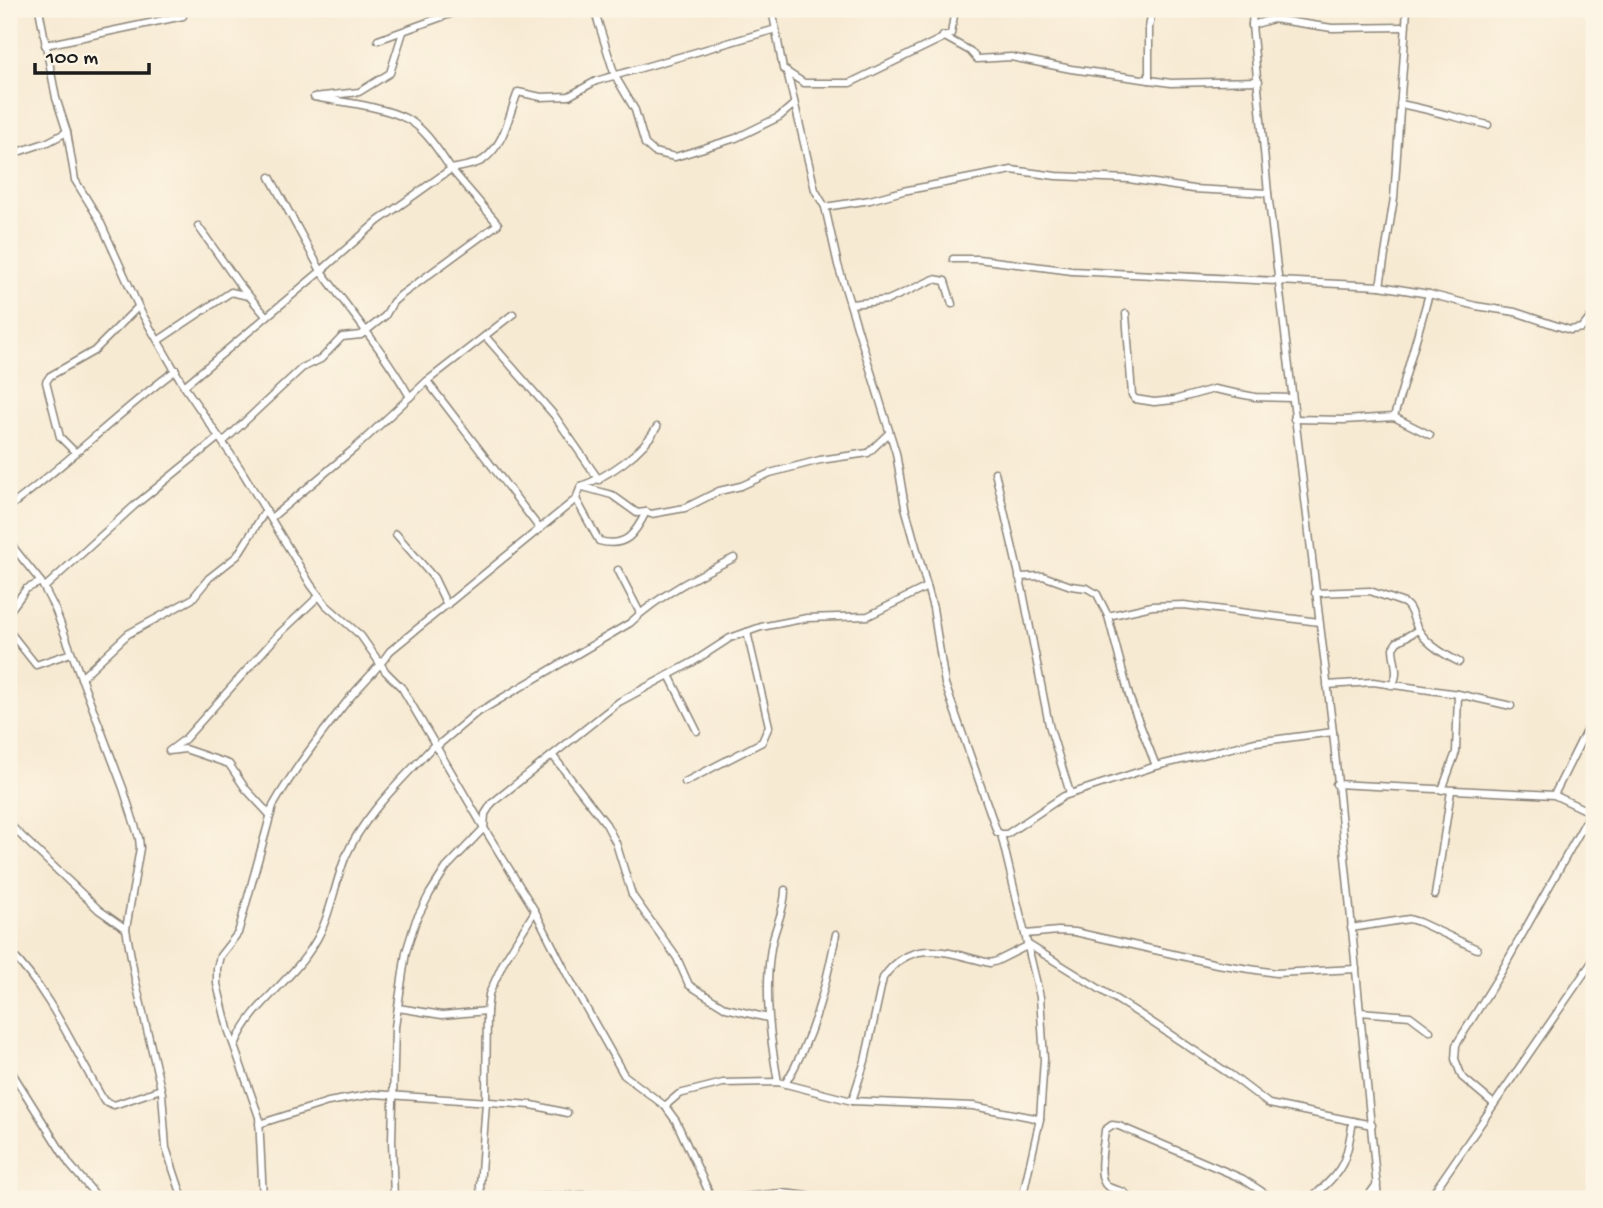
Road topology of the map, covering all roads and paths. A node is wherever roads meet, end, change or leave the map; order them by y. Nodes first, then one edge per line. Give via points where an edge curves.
1 (39, 9) edge
2 (464, 9) edge
3 (594, 9) edge
4 (772, 9) edge
5 (955, 9) edge
6 (1152, 9) edge
7 (1253, 9) edge
8 (1407, 9) edge
9 (183, 16) dead end
10 (1252, 25) junction
11 (1404, 27) junction
12 (776, 29) junction
13 (404, 32) junction
14 (943, 36) junction
15 (378, 40) dead end
16 (45, 46) junction
17 (787, 71) junction
18 (615, 76) junction
19 (1149, 80) junction
20 (1259, 81) junction
21 (1400, 104) junction
22 (793, 105) junction
23 (1488, 125) dead end
24 (67, 132) junction
25 (9, 155) edge
26 (451, 169) junction
27 (270, 177) dead end
28 (1268, 193) junction
29 (825, 207) junction
30 (198, 226) dead end
31 (953, 259) dead end
32 (321, 271) junction
33 (1280, 280) junction
34 (1380, 286) junction
35 (1429, 294) junction
36 (250, 297) junction
37 (851, 304) junction
38 (952, 304) dead end
39 (138, 307) junction
40 (1594, 313) edge
41 (513, 314) dead end
42 (1126, 314) dead end
43 (266, 316) junction
44 (366, 331) junction
45 (485, 336) junction
46 (159, 340) junction
47 (176, 370) junction
48 (427, 381) junction
49 (184, 386) junction
50 (410, 397) junction
51 (1292, 398) junction
52 (1394, 417) junction
53 (1294, 419) junction
54 (657, 427) dead end
55 (888, 434) junction
56 (1430, 435) dead end
57 (221, 440) junction
58 (75, 452) junction
59 (995, 472) dead end
60 (599, 480) junction
61 (581, 486) junction
62 (576, 499) junction
63 (9, 507) edge
64 (266, 510) junction
65 (646, 512) junction
66 (271, 518) junction
67 (540, 529) junction
68 (396, 534) dead end
69 (9, 542) edge
70 (734, 558) dead end
71 (618, 570) dead end
72 (1019, 577) junction
73 (42, 585) junction
74 (928, 587) junction
75 (1315, 593) junction
76 (319, 596) junction
77 (447, 605) junction
78 (9, 612) edge
79 (640, 613) junction
80 (1108, 616) junction
81 (1319, 622) junction
82 (1418, 630) junction
83 (9, 631) edge
84 (747, 632) junction
85 (71, 653) junction
86 (1460, 662) dead end
87 (382, 665) junction
88 (669, 675) junction
89 (81, 678) junction
90 (1327, 685) junction
91 (1391, 685) junction
92 (1458, 694) junction
93 (1511, 706) dead end
94 (1594, 715) edge
95 (697, 731) dead end
96 (1333, 732) junction
97 (435, 746) junction
98 (553, 756) junction
99 (1156, 766) junction
100 (685, 782) dead end
101 (1336, 784) junction
102 (1442, 790) junction
103 (1451, 791) junction
104 (1070, 793) junction
105 (1554, 795) junction
106 (1593, 813) edge
107 (270, 815) junction
108 (9, 824) edge
109 (484, 828) junction
110 (1001, 834) junction
111 (785, 890) dead end
112 (1435, 895) dead end
113 (535, 911) junction
114 (1351, 928) junction
115 (127, 929) junction
116 (836, 934) dead end
117 (1026, 934) junction
118 (1029, 945) junction
119 (1477, 949) dead end
120 (9, 951) edge
121 (1594, 959) edge
122 (1356, 969) junction
123 (1591, 969) edge
124 (398, 1008) junction
125 (487, 1011) junction
126 (1360, 1012) junction
127 (768, 1018) junction
128 (1430, 1031) dead end
129 (235, 1046) junction
130 (9, 1068) edge
131 (778, 1082) junction
132 (785, 1084) junction
133 (161, 1089) junction
134 (394, 1095) junction
135 (852, 1101) junction
136 (486, 1102) junction
137 (1494, 1104) junction
138 (665, 1106) junction
139 (567, 1113) dead end
140 (1040, 1119) junction
141 (1353, 1122) junction
142 (259, 1124) junction
143 (1372, 1125) junction
144 (1377, 1184) junction
145 (99, 1199) edge
146 (183, 1199) edge
147 (263, 1199) edge
148 (394, 1199) edge
149 (484, 1199) edge
150 (681, 1199) edge
151 (712, 1199) edge
152 (723, 1199) edge
153 (835, 1199) edge
154 (1023, 1199) edge
155 (1130, 1199) edge
156 (1273, 1199) edge
157 (1311, 1199) edge
158 (1366, 1199) edge
159 (1378, 1199) edge
160 (1429, 1199) edge

1 - 16 street
2 - 13 street
3 - 18 street
4 - 12 street
5 - 14 street via 951,34
6 - 19 street
7 - 10 street
8 - 11 street
9 - 16 street
10 - 11 street via 1273,19 1332,28
10 - 20 street
11 - 21 street
12 - 17 street
12 - 18 street
13 - 15 street
13 - 26 street via 390,73 359,92 314,97 408,119 429,138
14 - 17 street via 850,83 804,83
14 - 19 street via 977,59 1011,57
16 - 24 street
17 - 22 street
18 - 22 street via 635,110 645,144 662,155 675,157 736,138
18 - 26 street via 569,96 518,92 505,137 482,161
19 - 20 street
20 - 28 street
21 - 23 street
21 - 34 street via 1394,198
22 - 29 street via 815,190
24 - 25 street
24 - 39 street via 75,180 99,219
26 - 32 street via 378,220
26 - 44 street via 498,224 401,295
27 - 32 street
28 - 29 street via 1012,170
28 - 33 street
29 - 37 street
30 - 36 street
31 - 33 street via 1072,271
32 - 43 street
32 - 44 street
33 - 34 street
33 - 51 street
34 - 35 street
35 - 40 street via 1515,312 1570,330 1582,328
35 - 52 street
36 - 43 street
36 - 46 street via 231,292
37 - 38 street via 888,300 934,279 945,281
37 - 55 street
39 - 46 street
39 - 58 street via 94,351 46,382 60,437
41 - 45 street
42 - 51 street via 1135,399 1174,400 1214,389
43 - 49 street
44 - 50 street
44 - 57 street via 338,340
45 - 48 street
45 - 60 street via 554,415
46 - 47 street
47 - 49 street
47 - 58 street
48 - 50 street
48 - 67 street
49 - 57 street
50 - 66 street
51 - 53 street
52 - 53 street
52 - 56 street
53 - 75 street
54 - 60 street via 649,441
55 - 65 street via 869,453 770,473 685,508
55 - 74 street
57 - 64 street
57 - 73 street
58 - 63 street
59 - 72 street
60 - 61 street
61 - 62 street
61 - 65 street via 612,495 637,513
62 - 65 street via 599,541 614,545 637,530
62 - 67 street
64 - 66 street
64 - 89 street via 237,556 192,599 128,634
66 - 76 street
67 - 77 street
68 - 77 street via 434,578
69 - 73 street
70 - 79 street
71 - 79 street
72 - 80 street via 1043,576 1087,588 1097,594
72 - 104 street via 1049,725
73 - 78 street via 26,589
73 - 85 street
74 - 84 street via 868,616 807,618
74 - 110 street via 945,684 996,832
75 - 81 street
75 - 82 street via 1378,593 1408,606
76 - 87 street via 361,636
76 - 107 street via 169,751 185,749 229,764
77 - 87 street via 390,651
79 - 97 street via 474,714
80 - 81 street via 1152,606 1184,605
80 - 99 street via 1127,689
81 - 90 street
82 - 86 street via 1444,655
82 - 91 street via 1393,648 1396,676
83 - 85 street via 36,665
84 - 88 street via 720,642
84 - 100 street via 769,726 755,747
85 - 89 street
87 - 97 street via 402,688
87 - 107 street via 349,698 282,789
88 - 95 street
88 - 98 street via 619,702
89 - 115 street via 139,838
90 - 91 street
90 - 96 street
91 - 92 street
92 - 93 street
92 - 102 street via 1456,752
94 - 105 street
96 - 99 street via 1255,742
96 - 101 street
97 - 109 street
97 - 129 street via 356,837 313,947 248,1021
98 - 109 street via 492,803
98 - 127 street via 606,824 632,895 677,958 689,985 726,1008
99 - 104 street
101 - 102 street
101 - 114 street
102 - 103 street
103 - 105 street
103 - 112 street
104 - 110 street
105 - 106 street
106 - 137 street via 1456,1045 1455,1059 1462,1077
107 - 129 street via 238,933 220,956 217,968 217,984
108 - 115 street via 99,910
109 - 113 street
109 - 124 street via 446,868 416,920
110 - 117 street
111 - 127 street via 772,944
113 - 125 street via 504,961 489,994
113 - 138 street via 624,1075
114 - 119 street via 1409,919
114 - 122 street
115 - 133 street
116 - 132 street via 825,987 801,1058
117 - 118 street
117 - 122 street via 1075,932 1276,973
118 - 135 street via 990,963 942,952 912,952 891,967 883,978
118 - 140 street via 1040,997 1044,1059
118 - 141 street via 1139,1013 1269,1104
120 - 133 street via 46,998 104,1101 114,1105
121 - 123 street
122 - 126 street
123 - 137 street
124 - 125 street via 442,1015
124 - 134 street
125 - 136 street
126 - 128 street via 1410,1016
126 - 143 street
127 - 131 street
129 - 142 street
130 - 145 street via 70,1165
131 - 132 street
131 - 138 street via 723,1083 679,1094
132 - 135 street
133 - 146 street via 166,1148
134 - 136 street
134 - 142 street via 328,1102
134 - 148 street
135 - 140 street via 981,1107
136 - 139 street
136 - 149 street via 480,1186
137 - 160 street
138 - 151 street
140 - 154 street
141 - 143 street
141 - 157 street via 1343,1165
142 - 147 street
143 - 144 street
144 - 158 street
144 - 159 street
149 - 150 street via 586,1195
152 - 153 street via 782,1193
155 - 156 street via 1122,1190 1108,1187 1100,1174 1105,1130 1112,1125 1243,1179

